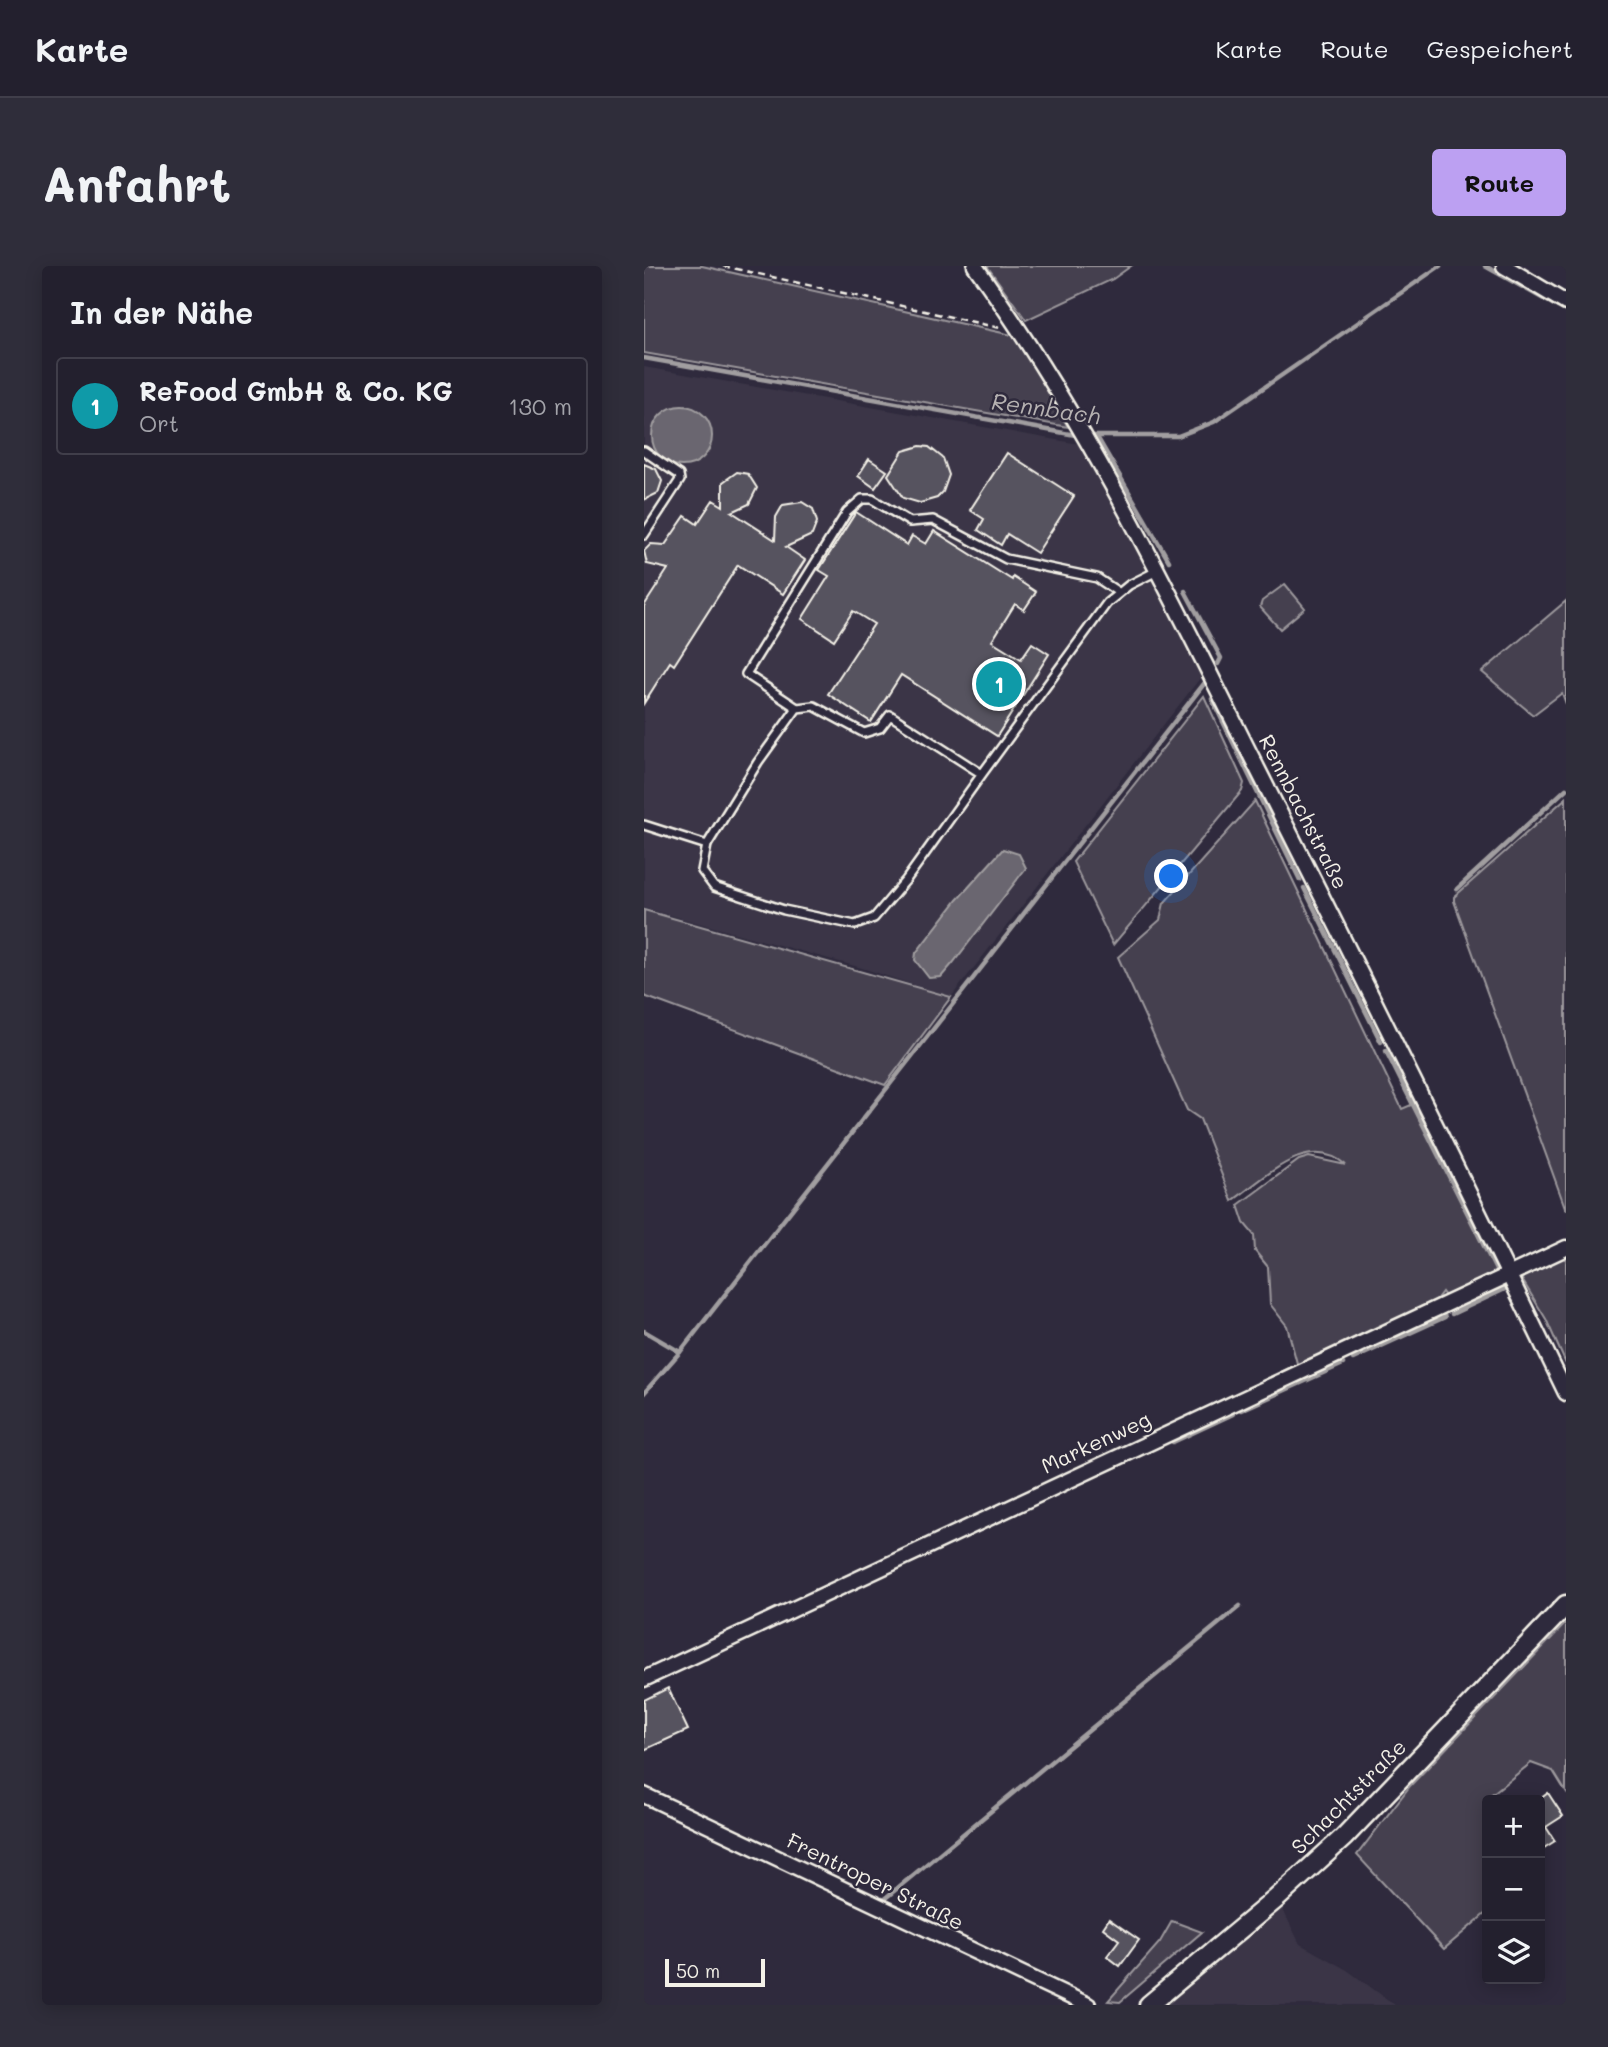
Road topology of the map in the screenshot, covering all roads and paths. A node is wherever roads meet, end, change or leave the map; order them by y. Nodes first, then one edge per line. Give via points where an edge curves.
1 (723, 266) edge
2 (975, 266) edge
3 (1504, 266) edge
4 (1566, 303) edge
5 (1021, 331) junction
6 (644, 451) edge
7 (644, 535) edge
8 (1158, 570) junction
9 (1118, 592) junction
10 (797, 708) junction
11 (982, 774) junction
12 (644, 825) edge
13 (707, 845) junction
14 (1566, 1248) edge
15 (1510, 1276) junction
16 (1566, 1393) edge
17 (1566, 1605) edge
18 (644, 1679) edge
19 (644, 1795) edge
20 (1088, 2005) edge
21 (1149, 2005) edge

1 - 5 path
2 - 5 street, Rennbachstraße
3 - 4 street
5 - 8 street, Rennbachstraße
6 - 7 lane via 680,480
8 - 9 lane
8 - 15 street, Rennbachstraße
9 - 10 lane via 1088,575 1006,559 933,520 911,522 872,499 862,499 847,512 746,674
9 - 11 lane
10 - 11 lane via 814,706 864,733 880,728 891,715
10 - 13 lane
11 - 13 lane via 906,880 874,918 855,925 783,910 714,887 702,871
12 - 13 lane
14 - 15 street, Markenweg
15 - 16 street, Rennbachstraße
15 - 18 street, Markenweg
17 - 21 street, Schachtstraße via 1344,1837
19 - 20 street, Frentroper Straße

